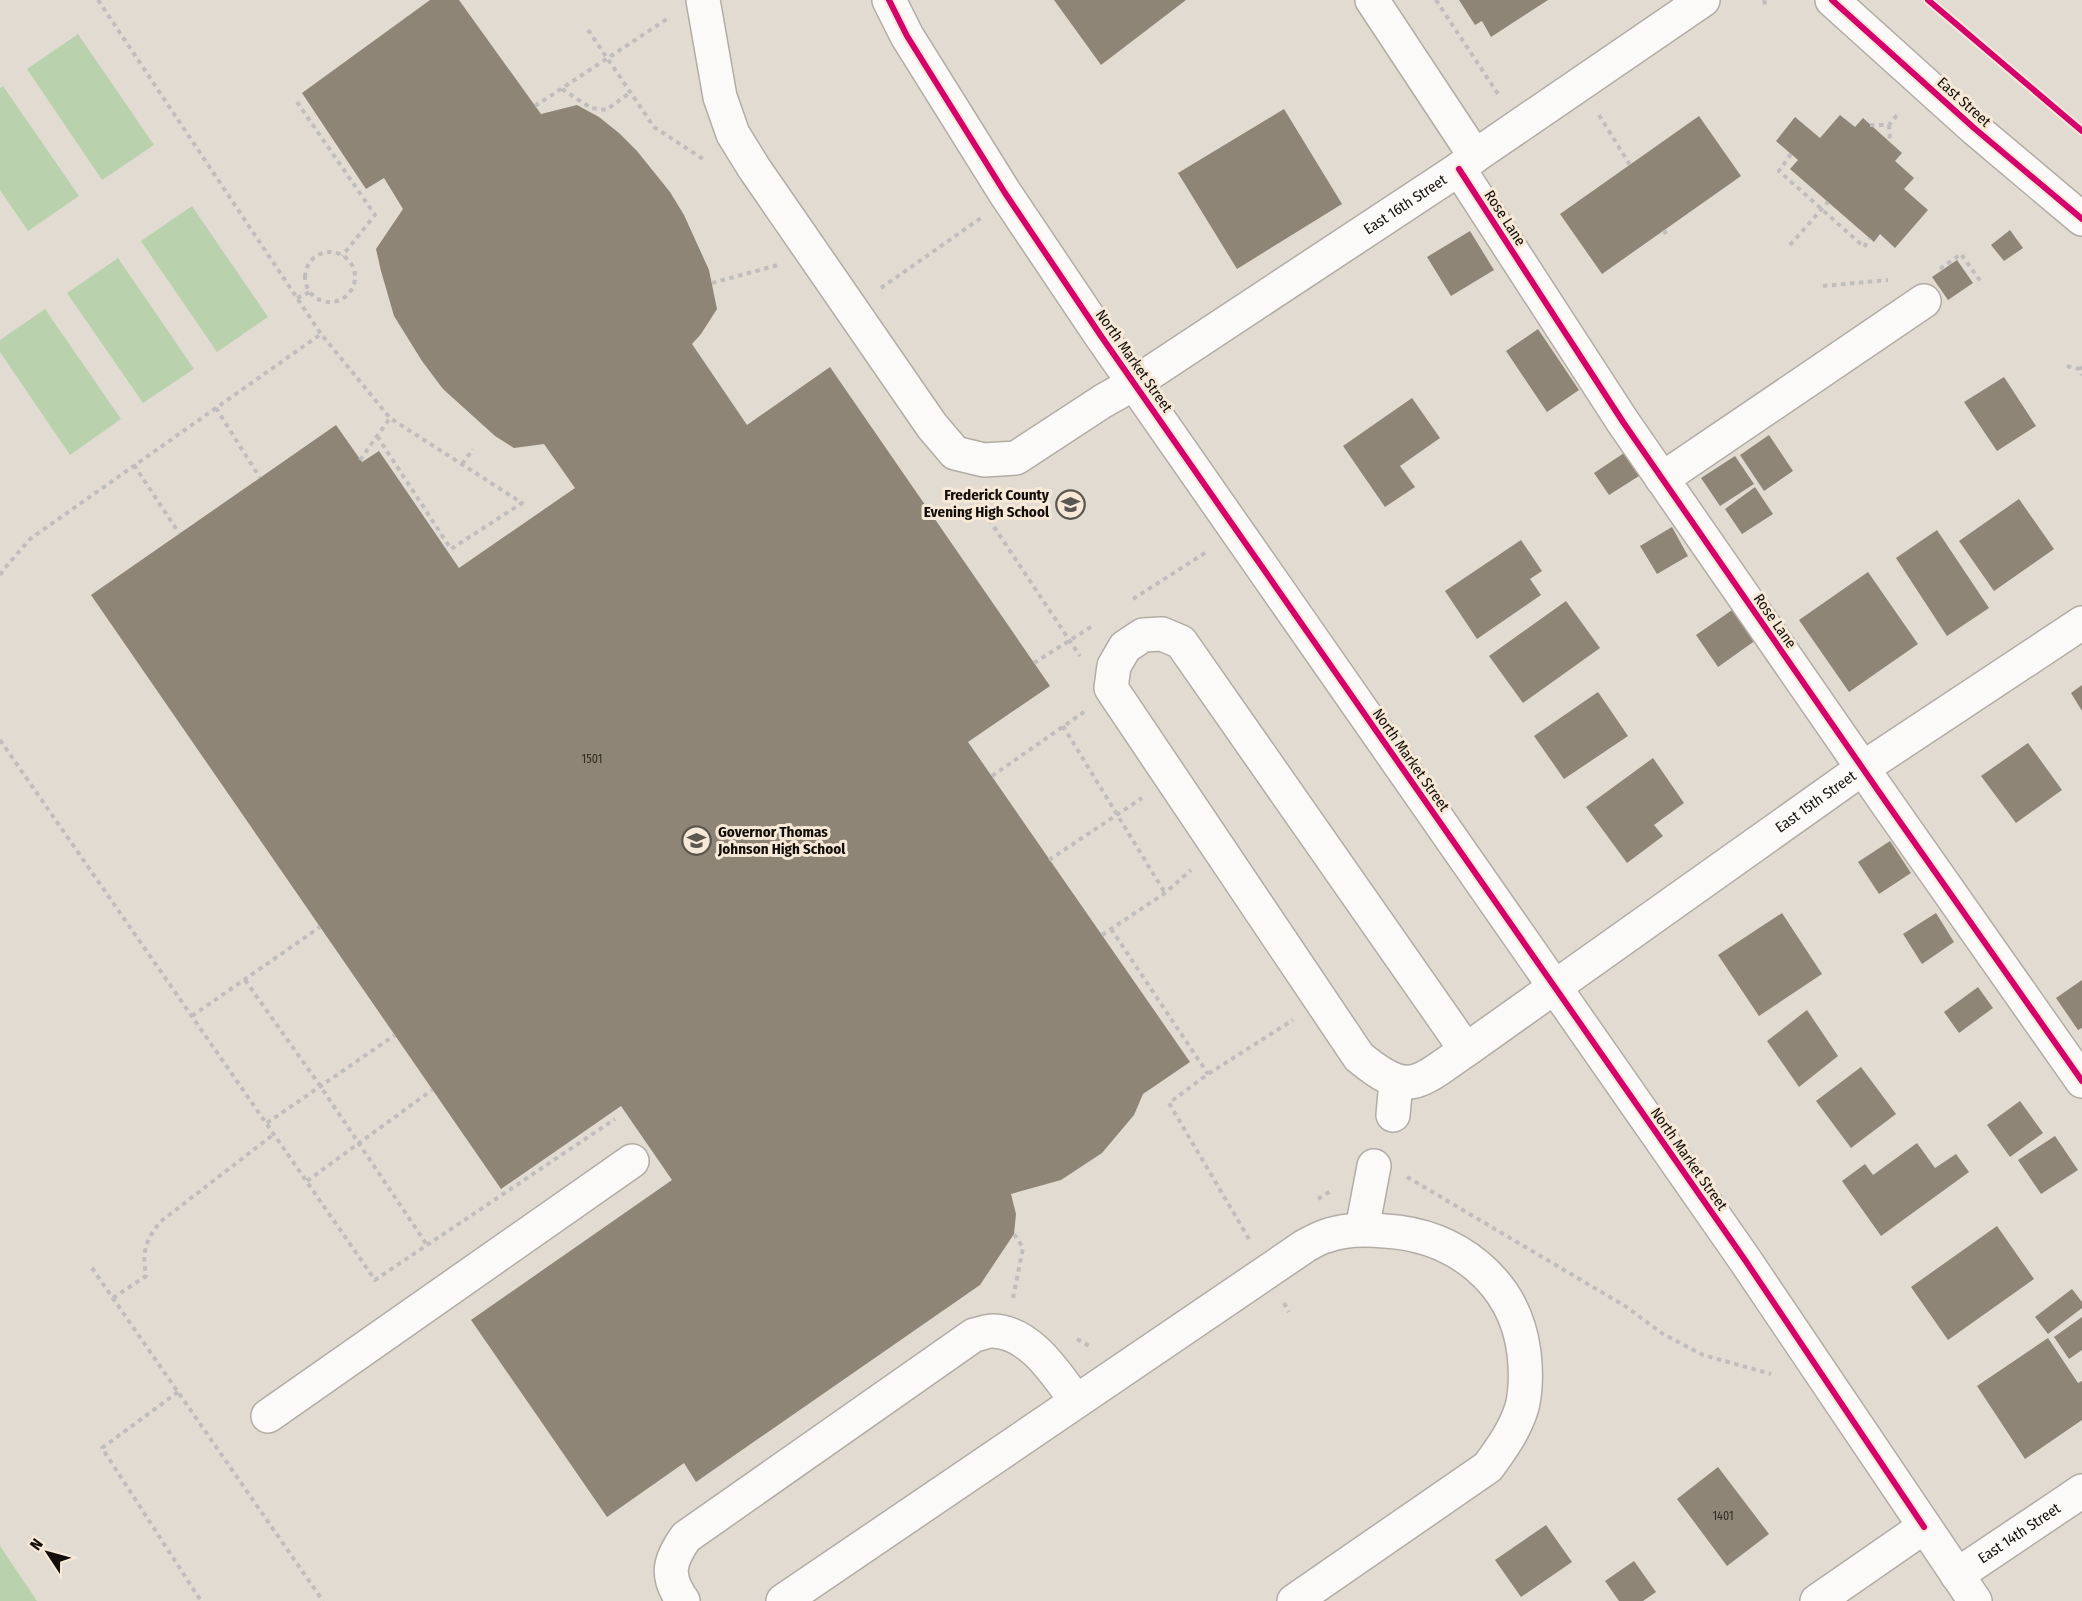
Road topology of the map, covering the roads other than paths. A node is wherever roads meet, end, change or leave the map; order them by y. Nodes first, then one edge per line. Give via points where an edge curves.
1 (703, 0) edge
2 (889, 0) edge
3 (1372, 0) edge
4 (1703, 0) edge
5 (1832, 0) edge
6 (1467, 162) junction
7 (2082, 219) edge
8 (1924, 301) dead end
9 (1135, 383) junction
10 (1662, 479) junction
11 (2082, 623) edge
12 (1863, 768) junction
13 (1555, 987) junction
14 (1466, 1050) junction
15 (2078, 1065) edge
16 (1396, 1082) junction
17 (1393, 1115) dead end
18 (632, 1161) dead end
19 (1374, 1166) road end
20 (1362, 1229) junction
21 (1076, 1401) junction
22 (268, 1416) dead end
23 (2082, 1491) edge
24 (1924, 1527) junction
25 (1966, 1588) edge
26 (683, 1601) edge
27 (783, 1601) edge
28 (1294, 1601) edge
29 (1817, 1601) edge

1 - 9 street, East 16th Street via 720,97 733,134 932,426 955,453 984,460 1016,458
2 - 9 street, North Market Street via 907,36 1005,193
3 - 6 street, Rose Lane
4 - 6 street, East 16th Street
5 - 7 street, East Street
6 - 9 street, East 16th Street
6 - 10 street, Rose Lane via 1623,422
8 - 10 street
9 - 13 street, North Market Street
10 - 12 street, Rose Lane
11 - 12 street, East 15th Street
12 - 13 street, East 15th Street
12 - 15 street, Rose Lane
13 - 14 street, East 15th Street
13 - 24 street, North Market Street
14 - 16 street, East 15th Street via 1422,1080
14 - 16 street via 1181,642 1162,634 1143,634 1125,647 1114,666 1112,688 1359,1057
16 - 17 street
18 - 22 street
19 - 20 street
20 - 21 street via 1327,1235 1305,1246
20 - 28 street via 1432,1239 1463,1254 1488,1276 1507,1302 1521,1334 1526,1370 1522,1407 1508,1442 1488,1467
21 - 26 street via 1034,1348 1014,1336 993,1331 974,1335 686,1537 675,1553 671,1573 674,1589
21 - 27 street
23 - 25 street, East 14th Street
24 - 25 street, North Market Street
24 - 29 street

